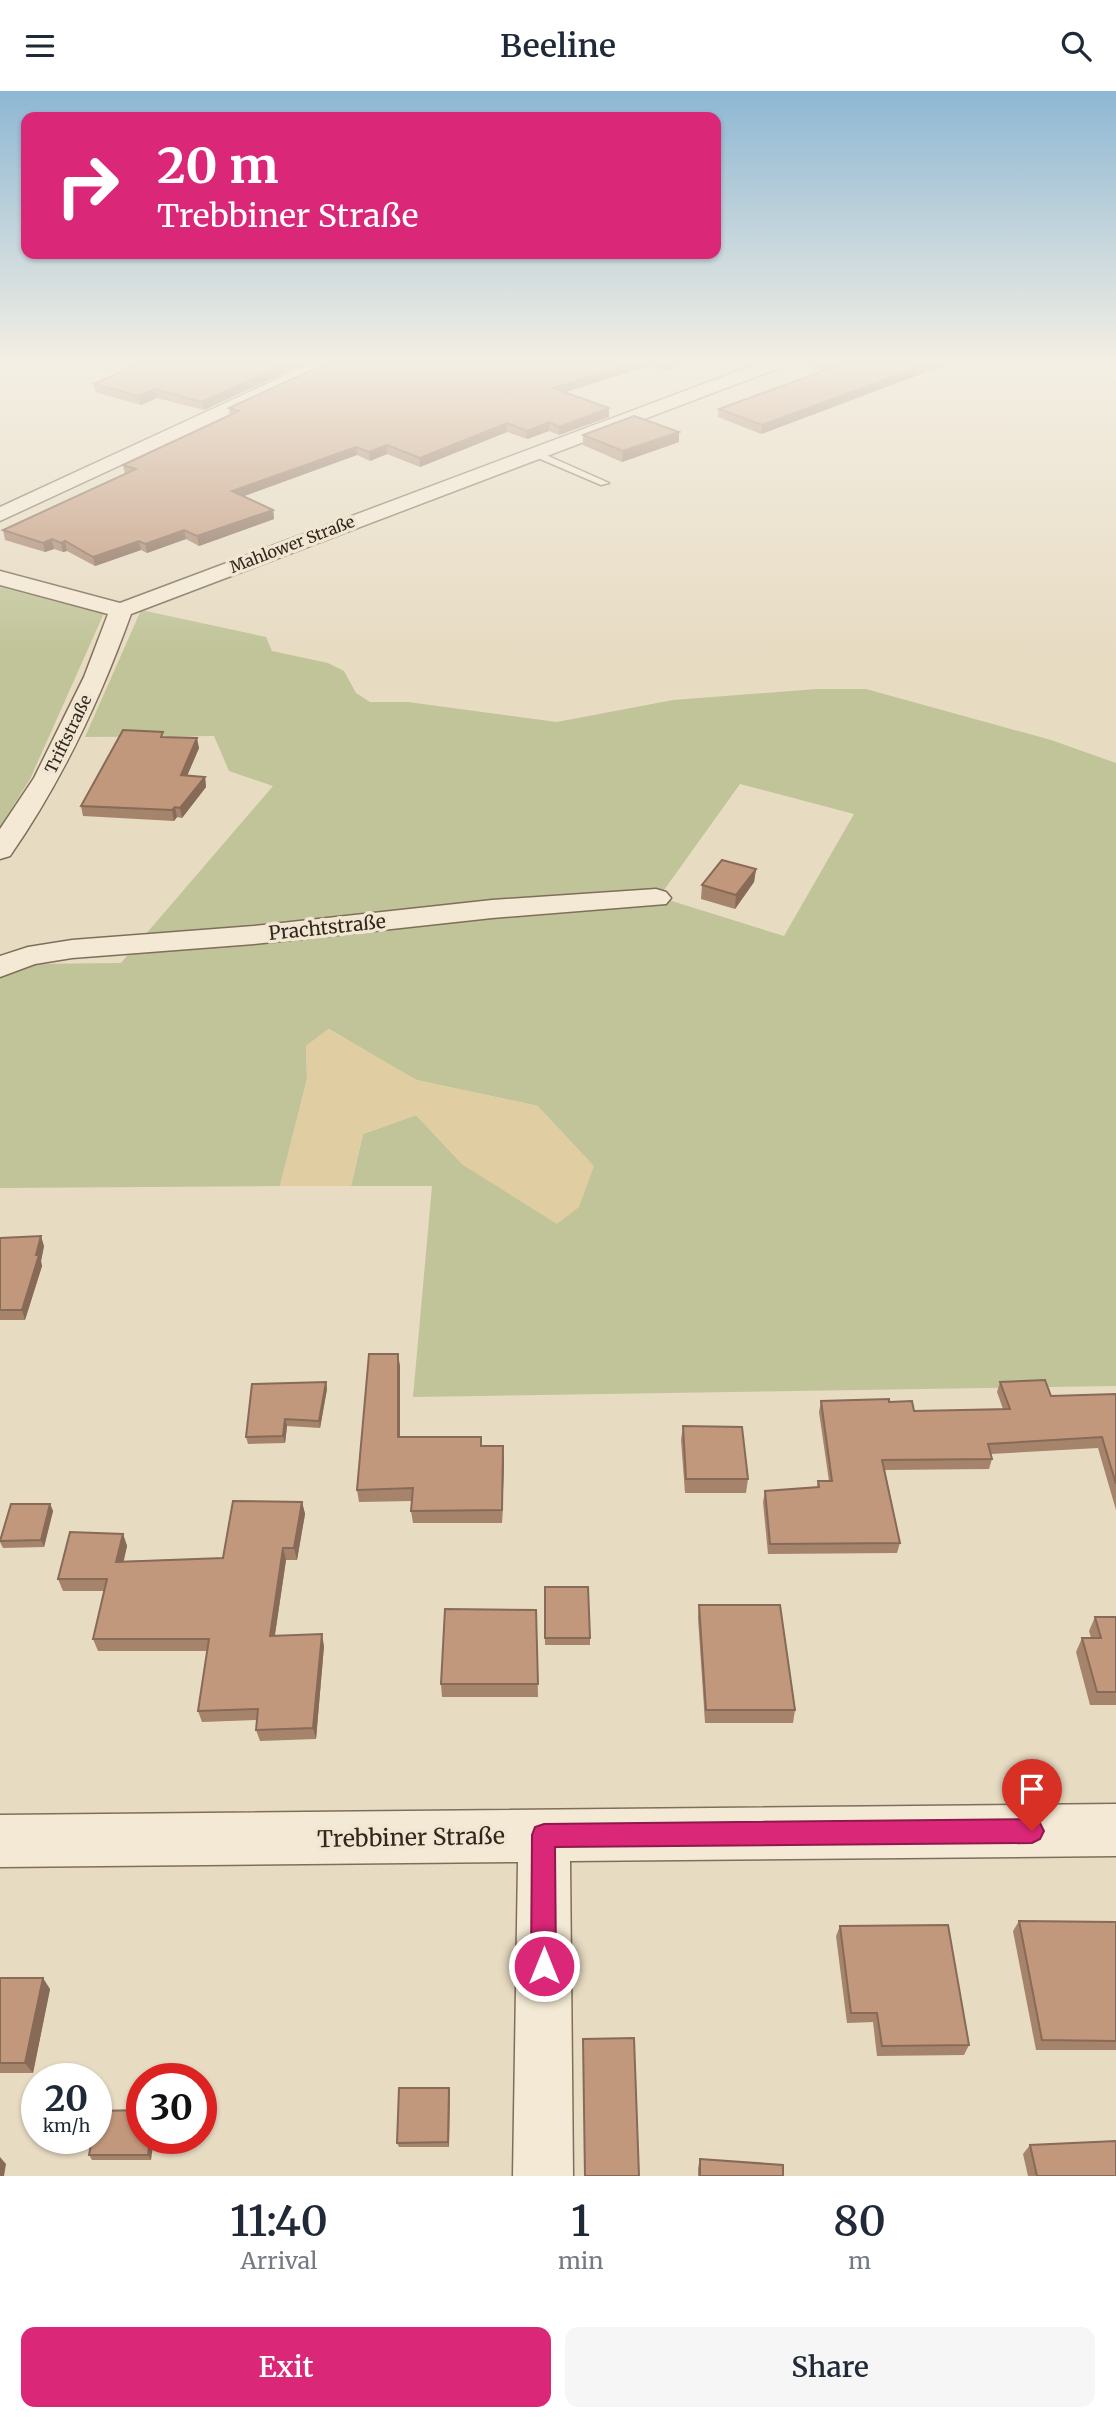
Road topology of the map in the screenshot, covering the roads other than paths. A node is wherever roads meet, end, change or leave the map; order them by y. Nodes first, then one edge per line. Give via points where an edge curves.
1 (119, 459) edge
2 (517, 459) edge
3 (549, 459) edge
4 (604, 483) dead end
5 (0, 515) edge
6 (0, 578) edge
7 (121, 610) junction
8 (0, 851) edge
9 (656, 898) dead end
10 (0, 967) edge
11 (1116, 1830) edge
12 (544, 1835) junction
13 (0, 1841) edge
14 (543, 2176) edge

1 - 5 street
2 - 7 street, Mahlower Straße
3 - 4 lane
6 - 7 street
7 - 8 street, Triftstraße via 96,677 47,778
9 - 10 street, Prachtstraße via 72,949 28,955
11 - 12 street, Trebbiner Straße
12 - 13 street, Trebbiner Straße
12 - 14 street

